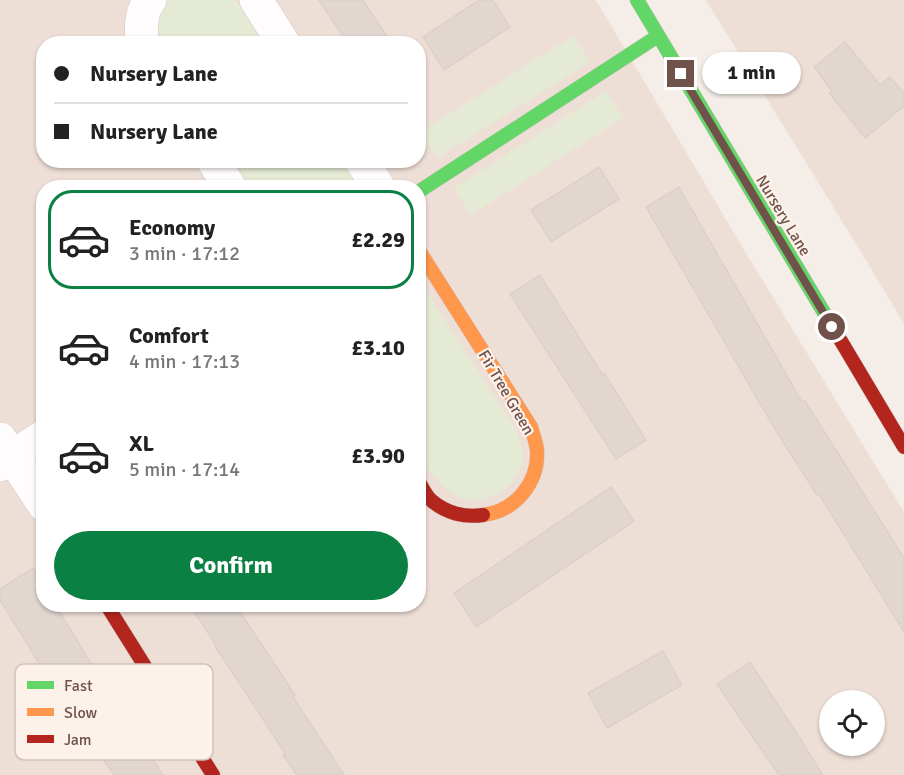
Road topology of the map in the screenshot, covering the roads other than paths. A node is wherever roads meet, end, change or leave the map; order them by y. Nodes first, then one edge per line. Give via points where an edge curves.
1 (150, 0) edge
2 (256, 0) edge
3 (637, 0) edge
4 (142, 36) edge
5 (279, 36) edge
6 (658, 36) junction
7 (426, 187) edge
8 (426, 262) edge
9 (36, 439) edge
10 (904, 447) edge
11 (4, 453) edge
12 (426, 492) edge
13 (36, 495) edge
14 (111, 612) edge
15 (144, 664) edge
16 (204, 760) edge
17 (213, 775) edge

1 - 4 street via 141,24
2 - 5 street
3 - 6 street, Nursery Lane
6 - 7 street
6 - 10 street, Nursery Lane
8 - 12 street, Fir Tree Green via 531,427 537,448 536,469 527,489 512,505 492,514 471,517 450,512
9 - 11 street
11 - 13 street
14 - 15 street
16 - 17 street

